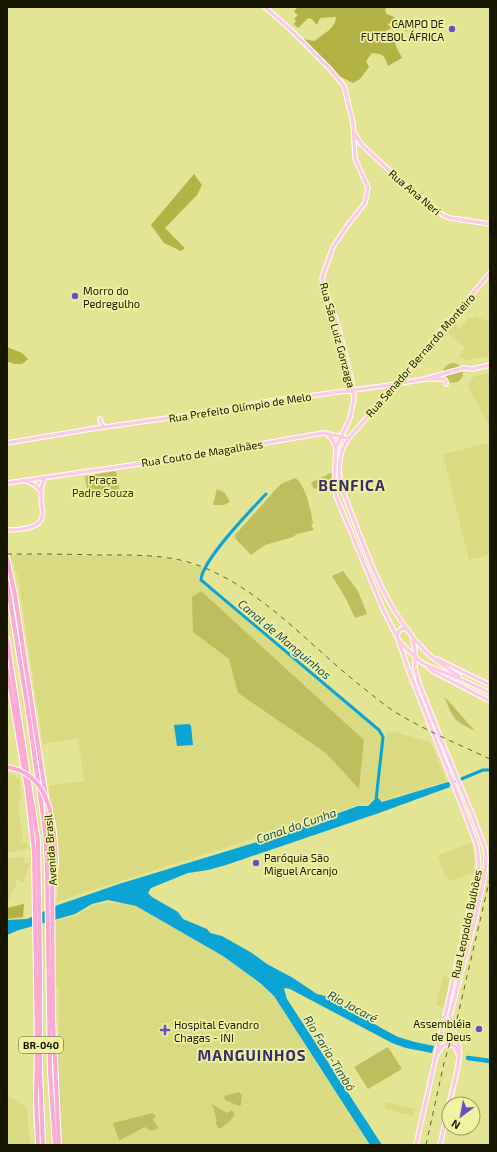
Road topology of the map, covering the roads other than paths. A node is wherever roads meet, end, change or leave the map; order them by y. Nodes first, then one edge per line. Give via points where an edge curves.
1 (265, 7) edge
2 (354, 133) junction
3 (362, 145) junction
4 (354, 148) junction
5 (490, 224) edge
6 (490, 273) edge
7 (490, 365) edge
8 (425, 379) junction
9 (397, 383) junction
10 (446, 384) dead end
11 (383, 386) junction
12 (353, 390) junction
13 (387, 394) junction
14 (100, 419) dead end
15 (104, 427) junction
16 (326, 433) junction
17 (342, 437) junction
18 (349, 438) junction
19 (7, 443) edge
20 (336, 448) junction
21 (45, 478) junction
22 (25, 481) junction
23 (7, 483) edge
24 (42, 492) junction
25 (8, 531) edge
26 (7, 558) edge
27 (7, 582) edge
28 (18, 621) junction
29 (390, 622) junction
30 (398, 622) junction
31 (408, 629) junction
32 (411, 634) junction
33 (7, 639) edge
34 (398, 639) junction
35 (18, 646) junction
36 (7, 651) edge
37 (432, 657) junction
38 (416, 658) junction
39 (10, 659) junction
40 (423, 663) junction
41 (415, 666) junction
42 (7, 669) edge
43 (464, 680) junction
44 (490, 685) edge
45 (490, 693) edge
46 (490, 701) edge
47 (32, 742) junction
48 (7, 767) edge
49 (44, 780) junction
50 (38, 898) junction
51 (53, 900) junction
52 (38, 933) junction
53 (50, 934) junction
54 (436, 1055) junction
55 (458, 1055) junction
56 (451, 1096) edge
57 (40, 1145) edge
58 (55, 1145) edge
59 (59, 1145) edge
60 (416, 1145) edge

1 - 2 main road, Rua São Luiz Gonzaga via 340,80 347,96
2 - 3 main road, Rua Ana Neri
2 - 4 main road, Rua São Luiz Gonzaga
3 - 4 main road via 357,144
3 - 5 main road, Rua Ana Neri via 442,215
4 - 12 main road, Rua São Luiz Gonzaga via 355,158 368,188 365,203 333,247 322,278 335,317
6 - 9 main road, Rua Senador Bernardo Monteiro
7 - 8 main road, Rua Prefeito Olímpio de Melo via 464,368
8 - 9 main road, Rua Prefeito Olímpio de Melo
8 - 10 main road via 444,379
9 - 11 main road, Rua Prefeito Olímpio de Melo
9 - 13 main road, Rua Senador Bernardo Monteiro
11 - 12 main road, Rua Prefeito Olímpio de Melo
11 - 13 main road
12 - 15 main road, Rua Prefeito Olímpio de Melo
12 - 17 main road, Rua São Luiz Gonzaga via 354,404
13 - 18 main road, Rua Senador Bernardo Monteiro
14 - 15 main road
15 - 19 main road, Rua Prefeito Olímpio de Melo
16 - 17 main road, Rua Couto de Magalhães
16 - 20 main road
16 - 21 main road, Rua Couto de Magalhães
17 - 18 main road, Rua Couto de Magalhães
17 - 20 main road, Rua São Luiz Gonzaga
18 - 30 main road, Rua Senador Bernardo Monteiro via 342,447 340,456 341,487
20 - 29 main road, Rua São Luiz Gonzaga via 334,484 338,501
21 - 22 main road, Rua Couto de Magalhães
21 - 24 main road via 41,486
22 - 23 main road, Rua Couto de Magalhães
22 - 24 main road via 35,485
24 - 25 main road via 43,514 40,523
26 - 28 highway, Avenida Brasil
27 - 35 highway, Avenida Brasil / BR-040
28 - 35 highway
28 - 49 highway, Avenida Brasil
29 - 30 main road
29 - 34 main road, Rua São Luiz Gonzaga
30 - 31 main road, Rua Senador Bernardo Monteiro
31 - 32 main road, Rua Senador Bernardo Monteiro
31 - 34 main road via 401,629 398,632
32 - 37 main road
32 - 38 main road, Rua Leopoldo Bulhões
33 - 39 highway, Avenida Brasil / BR-040
34 - 38 main road
34 - 54 main road, Rua Leopoldo Bulhões via 477,846 479,865
35 - 47 highway, Avenida Brasil / BR-040
36 - 39 highway
37 - 43 main road
37 - 44 main road
38 - 40 main road
38 - 41 main road, Rua Leopoldo Bulhões
39 - 50 highway, Avenida Brasil / BR-040 via 37,830
40 - 41 main road
40 - 43 main road
40 - 46 main road via 434,672
41 - 55 main road, Rua Leopoldo Bulhões via 424,697 485,848 485,873 450,1016 459,1045
42 - 50 highway, Avenida Brasil via 33,837
43 - 45 main road
47 - 49 highway
47 - 53 highway, Avenida Brasil / BR-040 via 45,830
48 - 51 highway, bridge via 26,774 36,782 43,791 50,809 56,862
49 - 51 highway, Avenida Brasil via 50,828
50 - 52 highway, Avenida Brasil / BR-040
51 - 53 highway, Avenida Brasil
52 - 57 highway, Avenida Brasil via 36,1100
52 - 57 highway, Avenida Brasil / BR-040 via 42,1131
53 - 58 highway, Avenida Brasil / BR-040 via 50,1072
53 - 59 highway, Avenida Brasil
54 - 55 main road via 442,1046 447,1044 455,1046
54 - 60 main road, Rua Leopoldo Bulhões
55 - 56 main road, Rua Leopoldo Bulhões

